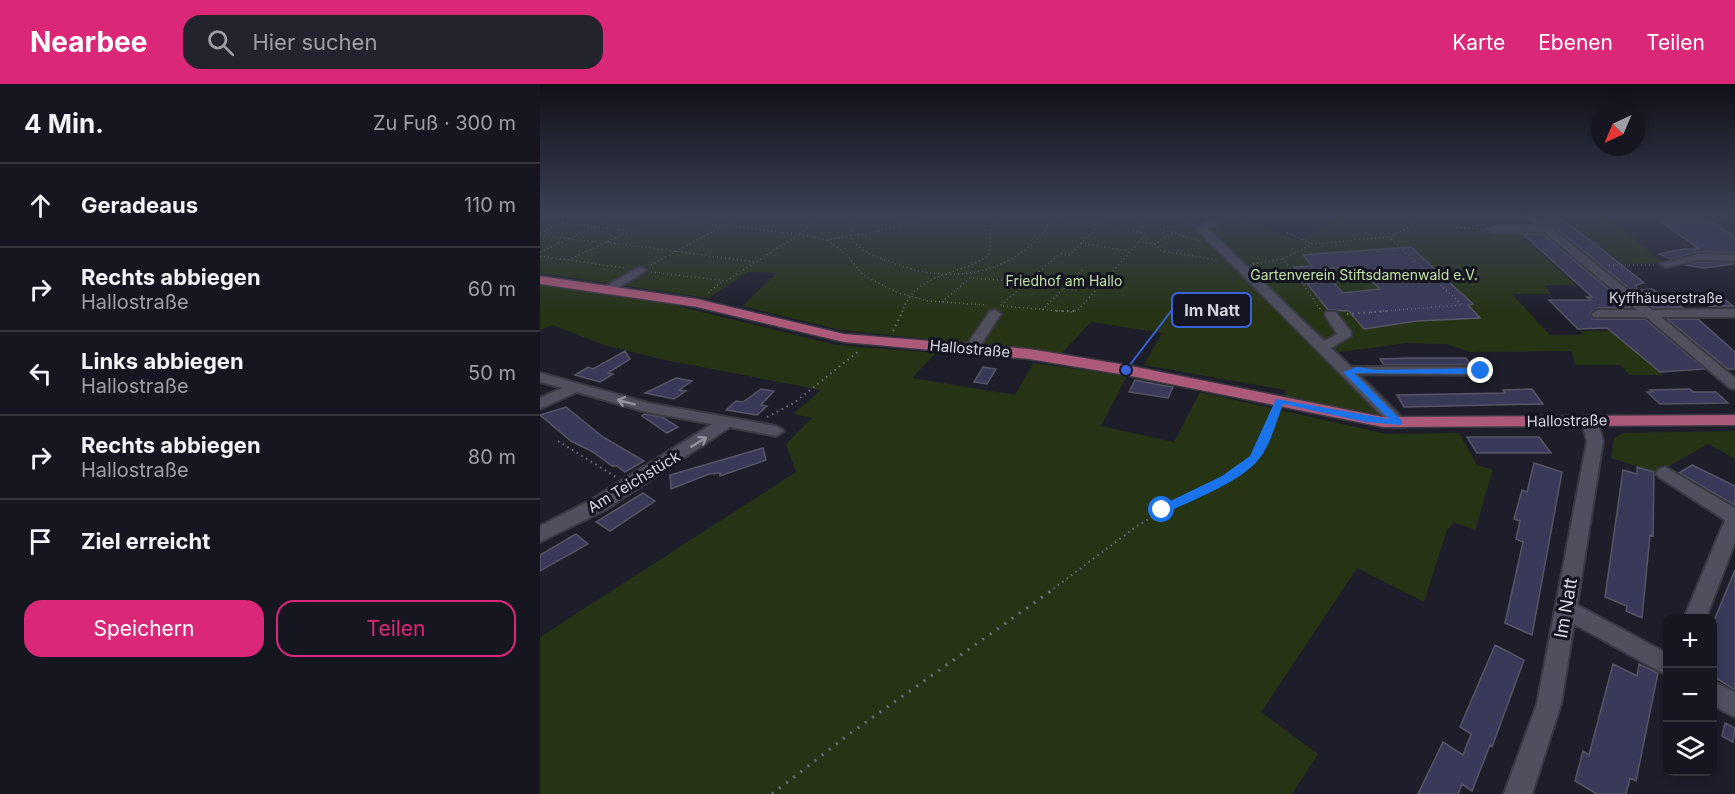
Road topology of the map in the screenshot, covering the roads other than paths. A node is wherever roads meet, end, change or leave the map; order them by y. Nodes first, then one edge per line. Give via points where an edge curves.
1 (1222, 249) edge
2 (1570, 249) edge
3 (1735, 258) edge
4 (1666, 264) road end
5 (640, 270) road end
6 (540, 280) edge
7 (605, 290) junction
8 (995, 308) road end
9 (1735, 313) edge
10 (1598, 314) dead end
11 (1648, 314) junction
12 (1331, 315) road end
13 (1322, 347) junction
14 (971, 349) junction
15 (1481, 371) dead end
16 (1348, 372) junction
17 (540, 377) edge
18 (1735, 385) edge
19 (573, 388) junction
20 (540, 404) edge
21 (1588, 420) junction
22 (1735, 420) edge
23 (1399, 423) junction
24 (724, 424) junction
25 (776, 431) dead end
26 (1665, 473) dead end
27 (1735, 518) edge
28 (540, 536) edge
29 (1566, 609) junction
30 (1697, 614) edge
31 (1663, 663) edge
32 (1717, 694) edge
33 (1735, 705) edge
34 (1518, 794) edge

1 - 13 street
2 - 11 street
3 - 4 street via 1699,257
5 - 7 street
6 - 7 main road, Hallostraße
7 - 14 main road, Hallostraße via 697,303 844,338
8 - 14 street
9 - 11 street, Kyffhäuserstraße
10 - 11 street, Kyffhäuserstraße
11 - 18 street
12 - 13 street via 1344,336
13 - 16 street
14 - 23 main road, Hallostraße via 1064,360 1366,420
15 - 16 street
16 - 23 street
17 - 19 street
19 - 20 street
24 -> 19 street
21 - 22 main road, Hallostraße
21 - 23 main road, Hallostraße
21 - 29 street, Im Natt via 1595,441
24 - 25 street
28 -> 24 street, Am Teichstück
26 - 27 street
27 - 30 street
29 - 31 street
29 - 34 street, Im Natt via 1549,704
32 - 33 street

